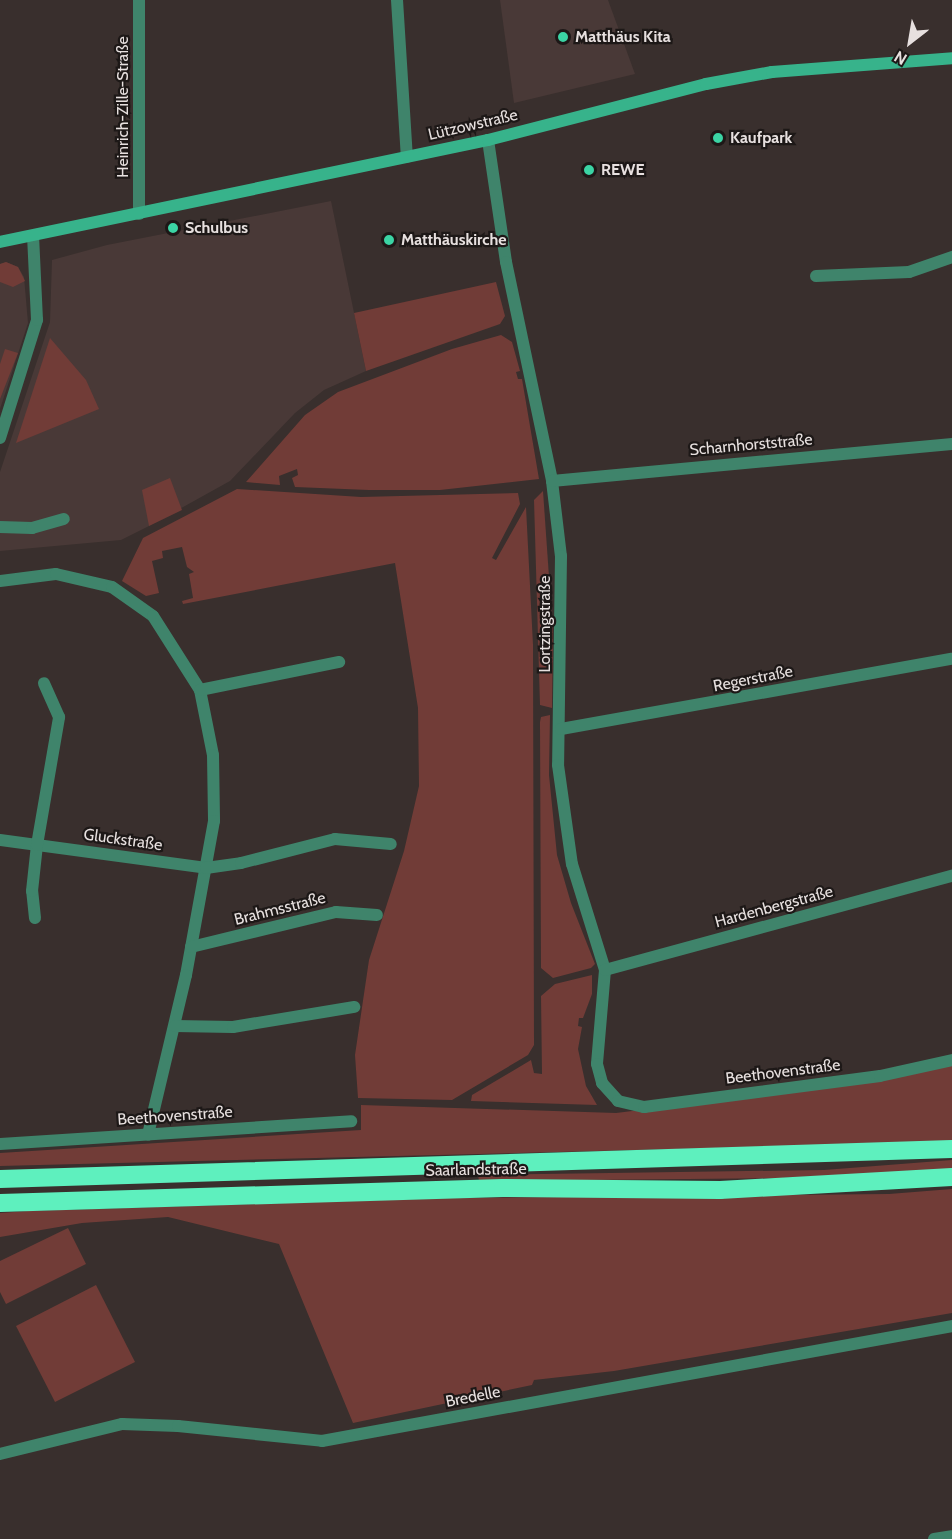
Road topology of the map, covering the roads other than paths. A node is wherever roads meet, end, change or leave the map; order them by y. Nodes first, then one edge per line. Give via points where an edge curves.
1 (139, 0) edge
2 (397, 0) edge
3 (952, 58) edge
4 (488, 140) junction
5 (407, 158) junction
6 (139, 214) junction
7 (33, 236) junction
8 (1, 243) edge
9 (952, 257) edge
10 (816, 276) dead end
11 (0, 438) edge
12 (952, 444) edge
13 (552, 481) junction
14 (64, 519) dead end
15 (2, 526) edge
16 (0, 581) edge
17 (952, 659) edge
18 (339, 662) dead end
19 (44, 683) dead end
20 (200, 690) junction
21 (561, 729) junction
22 (0, 840) edge
23 (391, 844) dead end
24 (37, 845) junction
25 (206, 868) junction
26 (952, 876) edge
27 (377, 915) dead end
28 (35, 918) dead end
29 (191, 947) junction
30 (605, 970) junction
31 (354, 1007) dead end
32 (175, 1026) junction
33 (952, 1060) edge
34 (618, 1101) joint
35 (351, 1121) dead end
36 (148, 1135) junction
37 (0, 1144) edge
38 (952, 1149) edge
39 (952, 1177) edge
40 (0, 1179) edge
41 (0, 1203) edge
42 (952, 1326) edge
43 (0, 1454) edge
44 (952, 1536) edge
45 (934, 1539) edge

1 - 6 street, Heinrich-Zille-Straße
2 - 5 street
3 - 4 street, Lützowstraße via 772,72 706,84
4 - 5 street, Lützowstraße
4 - 13 street, Lortzingstraße via 506,262
5 - 6 street, Lützowstraße
6 - 7 street, Lützowstraße
7 - 8 street, Lützowstraße
7 - 11 street via 37,320
9 - 10 street via 909,272
12 - 13 street, Scharnhorststraße
13 - 21 street, Lortzingstraße via 561,556
14 - 15 street via 32,528
16 - 20 street via 56,574 112,587 153,616
17 - 21 street, Regerstraße
18 - 20 street
19 - 24 street via 59,717
20 - 25 street via 213,755 214,821
21 - 30 street, Lortzingstraße via 558,765 572,864
22 - 24 street, Gluckstraße
23 - 25 street via 335,839
24 - 25 street, Gluckstraße
24 - 28 street via 32,891
25 - 29 street
26 - 30 street, Hardenbergstraße
27 - 29 street, Brahmsstraße via 336,912
29 - 32 street
30 - 34 street, Lortzingstraße via 598,1073 608,1094
31 - 32 street via 233,1027
32 - 36 street
33 - 34 street, Beethovenstraße via 880,1076 644,1107
35 - 36 street, Beethovenstraße
36 - 37 street, Beethovenstraße
38 - 40 highway, Saarlandstraße
39 - 41 highway, Saarlandstraße via 720,1190 503,1188
42 - 43 street, Bredelle via 322,1441 122,1424
44 - 45 street

